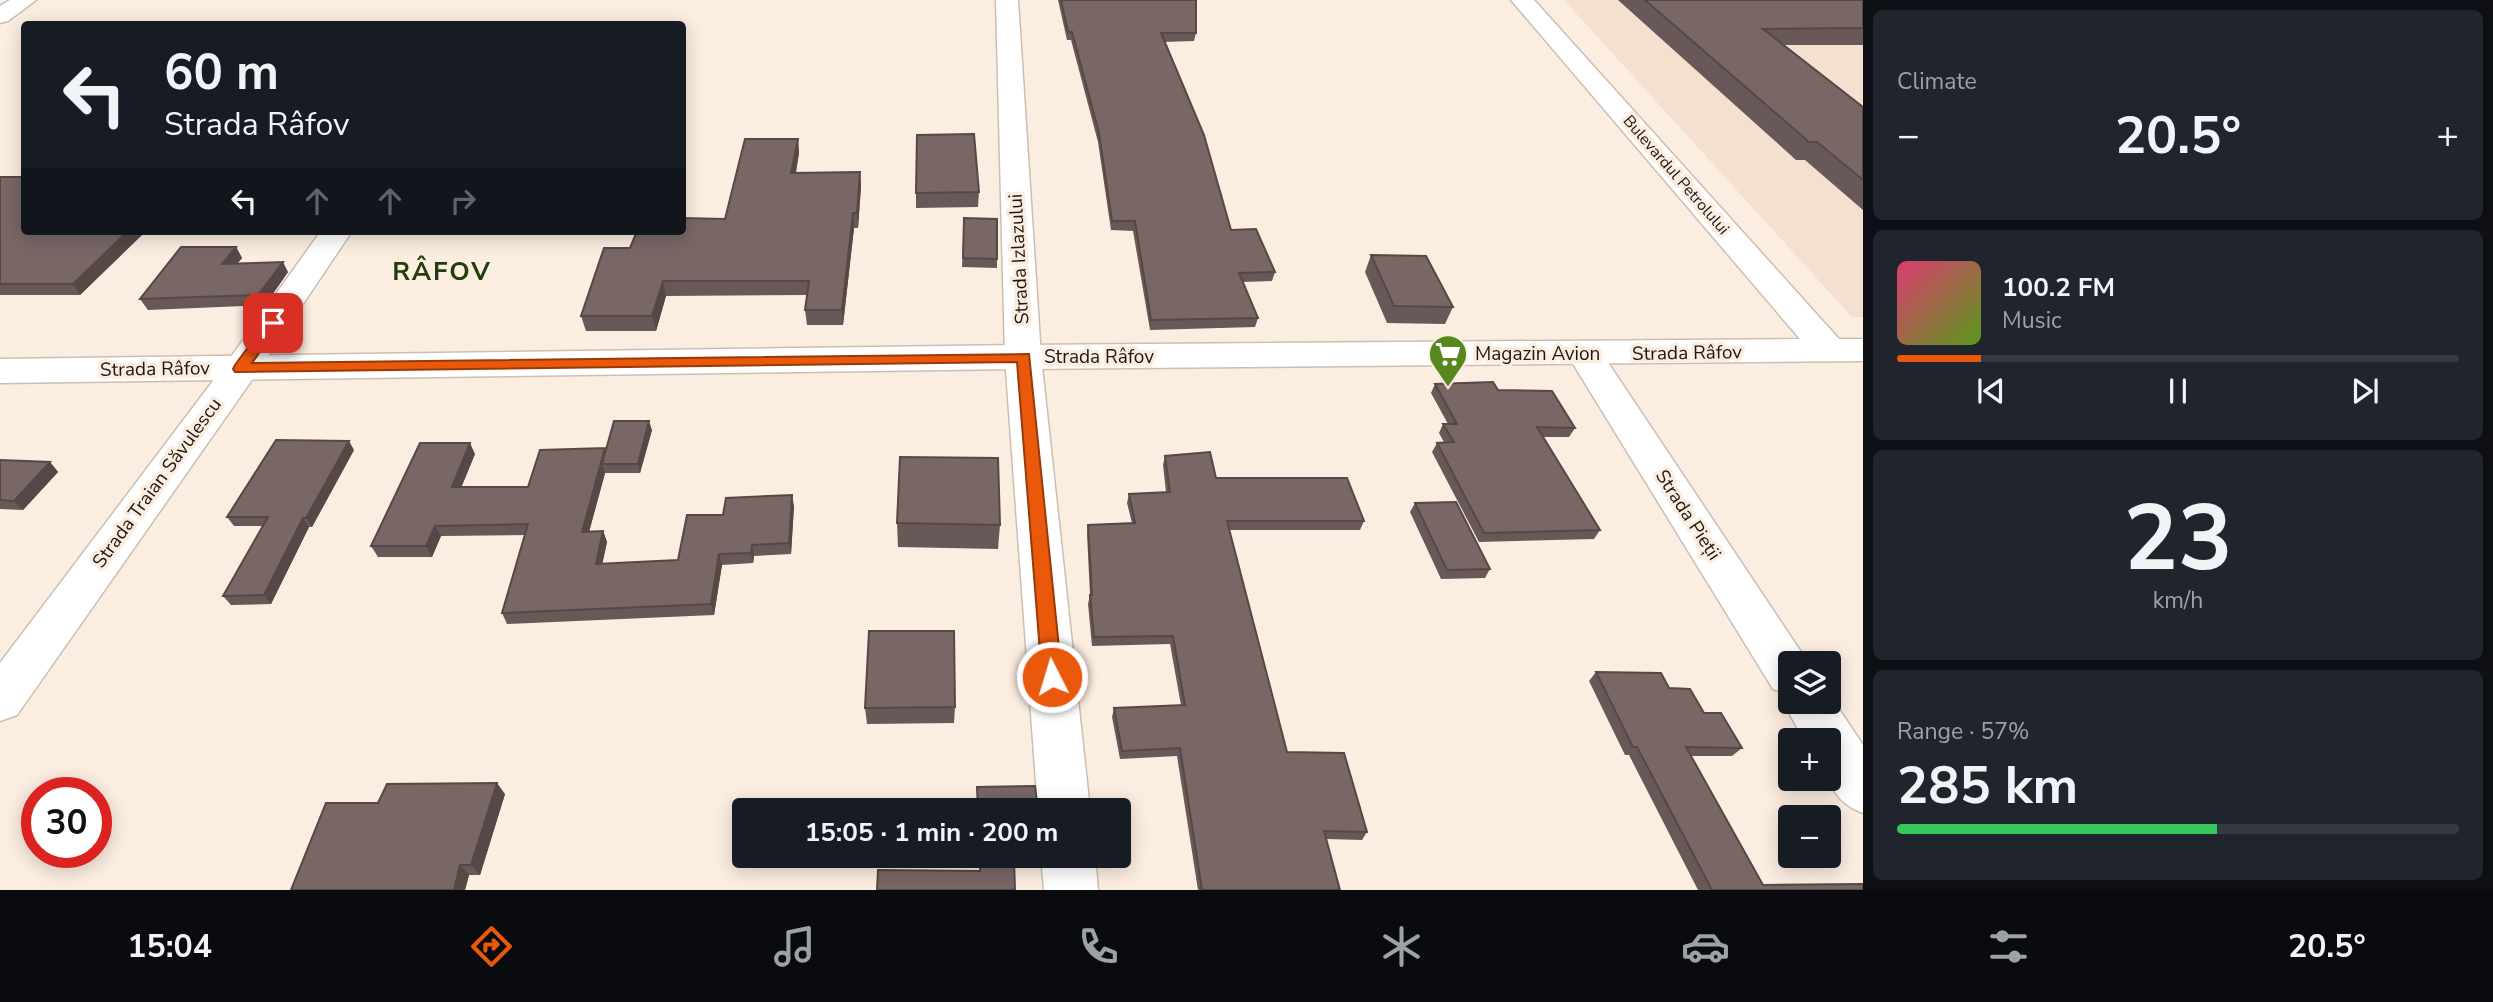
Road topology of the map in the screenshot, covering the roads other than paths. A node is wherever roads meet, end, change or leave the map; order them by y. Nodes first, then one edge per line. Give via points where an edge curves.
1 (25, 0) edge
2 (1007, 0) edge
3 (1522, 0) edge
4 (0, 16) edge
5 (334, 235) edge
6 (1846, 350) edge
7 (1586, 354) junction
8 (1023, 357) junction
9 (241, 369) junction
10 (0, 371) edge
11 (1778, 656) edge
12 (0, 700) edge
13 (1816, 714) edge
14 (1863, 789) edge
15 (1063, 798) edge
16 (1069, 868) edge
17 (1071, 890) edge

1 - 4 street
2 - 8 street, Strada Izlazului
3 - 6 street, Bulevardul Petrolului
5 - 9 street, Strada Traian Săvulescu
6 - 7 street, Strada Râfov
7 - 8 street, Strada Râfov
7 - 11 street, Strada Pieții
8 - 9 street, Strada Râfov
8 - 15 street, Strada Izlazului
9 - 10 street, Strada Râfov
9 - 12 street, Strada Traian Săvulescu
13 - 14 street
16 - 17 street

